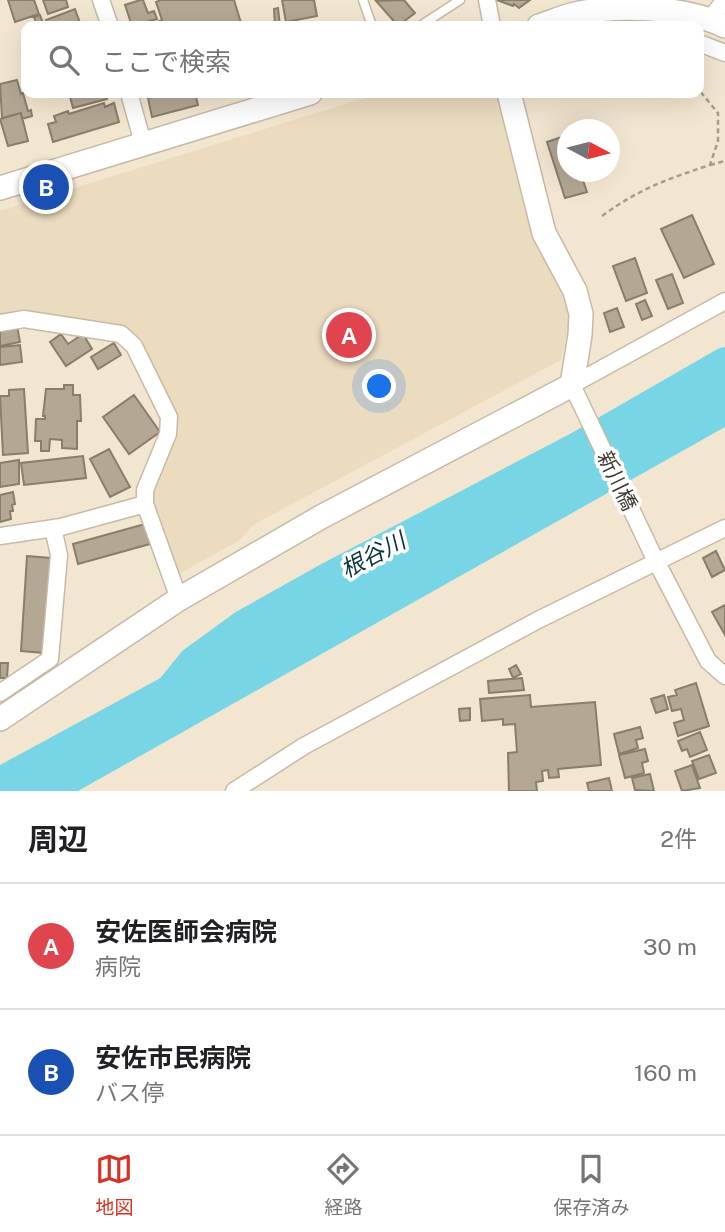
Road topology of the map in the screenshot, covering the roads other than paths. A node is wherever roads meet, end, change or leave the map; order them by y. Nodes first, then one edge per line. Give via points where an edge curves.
1 (101, 0) edge
2 (363, 0) edge
3 (460, 0) edge
4 (487, 0) edge
5 (720, 17) edge
6 (669, 19) edge
7 (108, 21) edge
8 (370, 21) edge
9 (428, 21) edge
10 (491, 21) edge
11 (555, 21) edge
12 (704, 45) edge
13 (725, 53) edge
14 (130, 98) edge
15 (293, 98) edge
16 (510, 98) edge
17 (143, 143) junction
18 (0, 188) edge
19 (725, 301) edge
20 (725, 312) edge
21 (0, 323) edge
22 (572, 385) junction
23 (145, 504) junction
24 (53, 528) junction
25 (725, 528) edge
26 (0, 536) edge
27 (655, 559) junction
28 (179, 599) junction
29 (725, 676) edge
30 (0, 693) edge
31 (0, 719) edge
32 (235, 790) edge

1 - 7 street
2 - 8 lane
3 - 9 lane
4 - 10 street
5 - 6 street
6 - 11 street via 633,9
12 - 13 street
14 - 17 street
15 - 17 street
16 - 22 street via 544,233 575,291 581,314
17 - 18 street
19 - 22 street
20 - 22 street via 619,370
21 - 23 street via 24,319 121,334 134,346 169,416 169,434 145,491
22 - 27 street, 新川橋
22 - 28 street via 321,517
23 - 24 street
23 - 28 street
24 - 26 street
24 - 30 street via 58,555 50,659
25 - 27 street
27 - 29 street, 新川橋 via 708,661
27 - 32 street via 304,746
28 - 31 street

